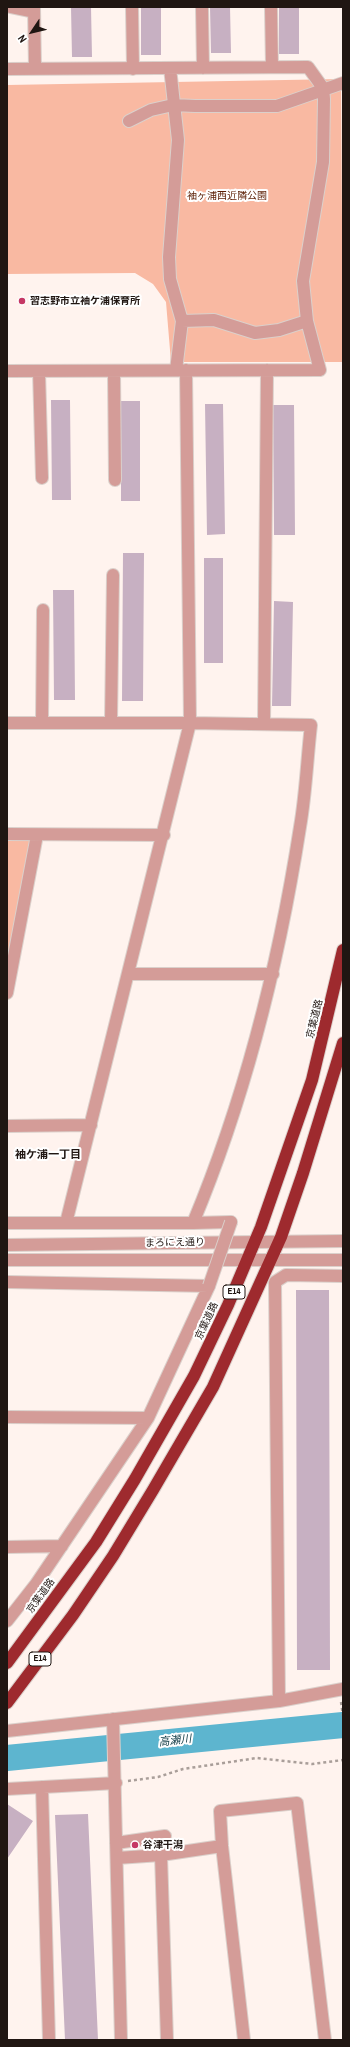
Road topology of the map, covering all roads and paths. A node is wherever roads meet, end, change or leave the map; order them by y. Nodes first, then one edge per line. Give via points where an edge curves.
1 (10, 7) edge
2 (132, 7) edge
3 (202, 7) edge
4 (271, 7) edge
5 (34, 9) edge
6 (272, 67) junction
7 (133, 68) junction
8 (170, 68) junction
9 (203, 68) junction
10 (7, 69) edge
11 (35, 69) junction
12 (343, 83) edge
13 (323, 88) junction
14 (173, 105) junction
15 (129, 120) dead end
16 (182, 321) junction
17 (307, 321) junction
18 (182, 370) junction
19 (267, 370) junction
20 (7, 371) edge
21 (39, 371) junction
22 (114, 371) junction
23 (42, 478) dead end
24 (115, 480) dead end
25 (113, 576) dead end
26 (43, 610) dead end
27 (7, 723) edge
28 (42, 723) junction
29 (111, 723) junction
30 (190, 723) junction
31 (264, 724) junction
32 (7, 834) edge
33 (37, 835) junction
34 (164, 835) junction
35 (343, 950) edge
36 (128, 974) junction
37 (273, 974) junction
38 (7, 993) edge
39 (343, 1043) edge
40 (91, 1125) junction
41 (7, 1126) edge
42 (7, 1223) edge
43 (66, 1223) junction
44 (193, 1223) junction
45 (343, 1241) edge
46 (255, 1242) junction
47 (279, 1242) junction
48 (7, 1245) edge
49 (7, 1260) edge
50 (247, 1260) junction
51 (271, 1260) junction
52 (343, 1260) edge
53 (343, 1276) edge
54 (7, 1282) edge
55 (209, 1286) junction
56 (7, 1417) edge
57 (148, 1418) junction
58 (62, 1546) junction
59 (7, 1547) edge
60 (7, 1621) edge
61 (7, 1663) edge
62 (342, 1695) edge
63 (279, 1701) junction
64 (7, 1703) edge
65 (343, 1716) edge
66 (113, 1723) junction
67 (7, 1731) edge
68 (343, 1760) edge
69 (116, 1783) junction
70 (42, 1787) junction
71 (7, 1789) edge
72 (165, 1836) dead end
73 (116, 1843) junction
74 (222, 1846) junction
75 (161, 1855) junction
76 (117, 1858) junction
77 (50, 2040) edge
78 (121, 2040) edge
79 (168, 2040) edge
80 (244, 2040) edge
81 (325, 2040) edge

1 - 5 street
2 - 7 street
3 - 9 street
4 - 6 street
5 - 11 street
6 - 9 street
6 - 13 street via 308,67
7 - 8 street
7 - 11 street
8 - 9 street
8 - 14 street
10 - 11 street
12 - 13 street
13 - 14 street via 277,106
13 - 17 street via 323,162 303,281
14 - 15 street via 151,110
14 - 16 street via 178,140 169,257 170,279
16 - 17 street via 214,320 255,332 280,330
16 - 18 street
17 - 19 street via 320,370
18 - 19 street
18 - 22 street
18 - 30 street
19 - 31 street
20 - 21 street
21 - 22 street
21 - 23 street
22 - 24 street
25 - 29 street
26 - 28 street
27 - 28 street
28 - 29 street
29 - 30 street
30 - 31 street
30 - 34 street
31 - 37 street via 310,725 301,826
32 - 33 street
33 - 34 street
33 - 38 street
34 - 36 street
35 - 46 highway, 京葉道路 / E14 via 312,1080
36 - 37 street
36 - 40 street
37 - 44 street via 259,1031 211,1180
39 - 47 highway, E14
40 - 41 street
40 - 43 street
42 - 43 street
43 - 44 street
44 - 55 street, bridge via 231,1222
45 - 47 street, まろにえ通り
46 - 47 street, まろにえ通り
46 - 48 street, まろにえ通り
46 - 50 highway, 京葉道路 / E14
47 - 51 highway, E14
49 - 50 street, まろにえ通り
50 - 51 street, まろにえ通り
50 - 61 highway, 京葉道路 / E14 via 194,1376 147,1458 96,1542
51 - 52 street, まろにえ通り
51 - 64 highway, E14 via 213,1387 153,1490 113,1556
53 - 63 street via 286,1275 275,1282
54 - 55 street
55 - 57 street
56 - 57 street
57 - 58 street
58 - 59 street
58 - 60 street
62 - 63 street
62 - 65 path
63 - 66 street
66 - 67 street
66 - 69 street
68 - 69 path via 312,1764 257,1758 183,1769 158,1777
69 - 70 street
69 - 73 street
70 - 71 street
70 - 77 street
72 - 73 street
73 - 76 street
74 - 75 street
74 - 80 street
74 - 81 street via 220,1811 297,1804
75 - 76 street
75 - 79 street
76 - 78 street

